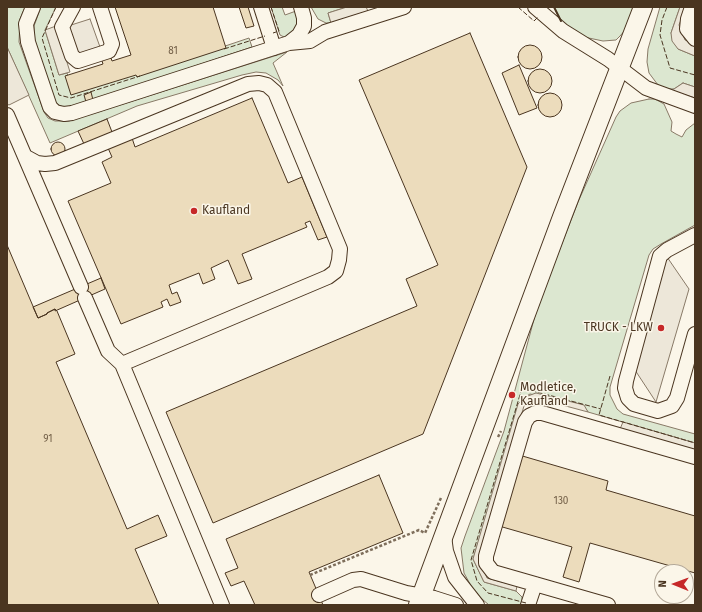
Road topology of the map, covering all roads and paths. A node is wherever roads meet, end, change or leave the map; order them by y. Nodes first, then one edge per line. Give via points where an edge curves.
1 (33, 7) edge
2 (73, 7) edge
3 (100, 7) edge
4 (262, 7) edge
5 (301, 7) edge
6 (404, 7) edge
7 (535, 7) edge
8 (643, 7) edge
9 (692, 7) edge
10 (695, 39) edge
11 (290, 43) junction
12 (274, 48) junction
13 (620, 68) junction
14 (695, 106) edge
15 (7, 115) edge
16 (26, 157) junction
17 (695, 235) edge
18 (695, 334) edge
19 (122, 364) junction
20 (501, 431) dead end
21 (494, 444) dead end
22 (695, 457) edge
23 (441, 496) dead end
24 (444, 536) junction
25 (310, 575) dead end
26 (535, 584) junction
27 (319, 595) dead end
28 (420, 601) edge
29 (222, 605) edge
30 (456, 605) edge
31 (477, 605) edge
32 (528, 605) edge
33 (608, 605) edge

1 - 12 lane via 26,24 28,42 50,107 55,112 64,114
2 - 3 lane via 62,27 72,56 78,61 109,51 112,44
4 - 12 lane
5 - 11 lane via 304,26 299,36
6 - 11 lane via 325,32 310,41
7 - 13 lane via 563,31
8 - 13 main road
9 - 10 lane via 687,29
11 - 12 lane
13 - 14 lane via 646,88
13 - 24 main road
15 - 16 lane
16 - 19 lane via 108,351
16 - 19 lane via 37,163 55,162 248,84 267,85 275,92 340,248 336,271 328,277
17 - 18 lane via 660,256 626,381 628,398 634,404 658,411 672,406 677,398
19 - 29 lane
20 - 21 path
22 - 26 lane via 542,413 529,416 486,563 493,572
23 - 25 path via 426,533 419,530
24 - 28 main road
24 - 31 lane via 455,577
26 - 32 lane
26 - 33 lane
27 - 28 lane via 361,579 406,593
28 - 30 lane

